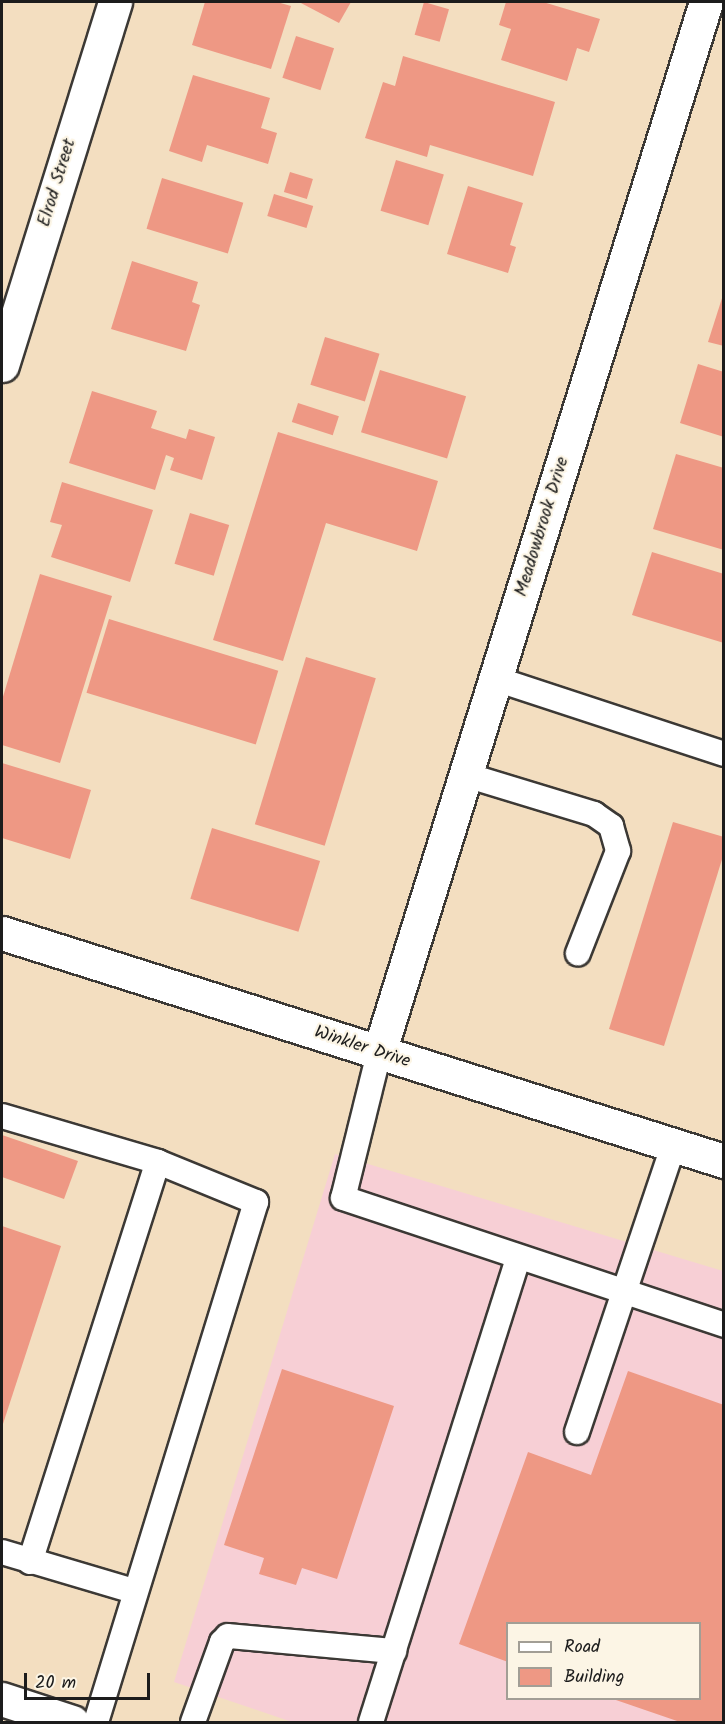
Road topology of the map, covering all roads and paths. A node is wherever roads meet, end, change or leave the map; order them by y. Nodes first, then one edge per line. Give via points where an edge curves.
1 (115, 2) edge
2 (706, 2) edge
3 (2, 365) edge
4 (496, 679) junction
5 (723, 754) edge
6 (466, 775) junction
7 (2, 933) edge
8 (578, 953) dead end
9 (379, 1053) junction
10 (2, 1116) edge
11 (673, 1146) junction
12 (723, 1161) edge
13 (158, 1162) junction
14 (519, 1258) junction
15 (622, 1293) junction
16 (723, 1325) edge
17 (577, 1432) dead end
18 (2, 1552) edge
19 (30, 1562) junction
20 (134, 1591) junction
21 (394, 1652) junction
22 (2, 1699) edge
23 (72, 1722) edge
24 (96, 1722) edge
25 (193, 1722) edge
26 (371, 1722) edge

1 - 3 street, Elrod Street
2 - 4 street, Meadowbrook Drive
4 - 5 lane
4 - 6 street, Meadowbrook Drive
6 - 8 lane via 594,814 610,826 618,851
6 - 9 street, Meadowbrook Drive
7 - 9 street, Winkler Drive
9 - 11 street, Winkler Drive
9 - 14 lane via 344,1198
10 - 13 lane
11 - 12 street, Winkler Drive
11 - 15 lane
13 - 19 lane
13 - 20 lane via 256,1202
14 - 15 lane
14 - 21 lane
15 - 16 lane
15 - 17 lane
18 - 19 lane
19 - 20 lane
20 - 24 lane
21 - 25 lane via 228,1636 222,1642
21 - 26 lane
22 - 23 street

